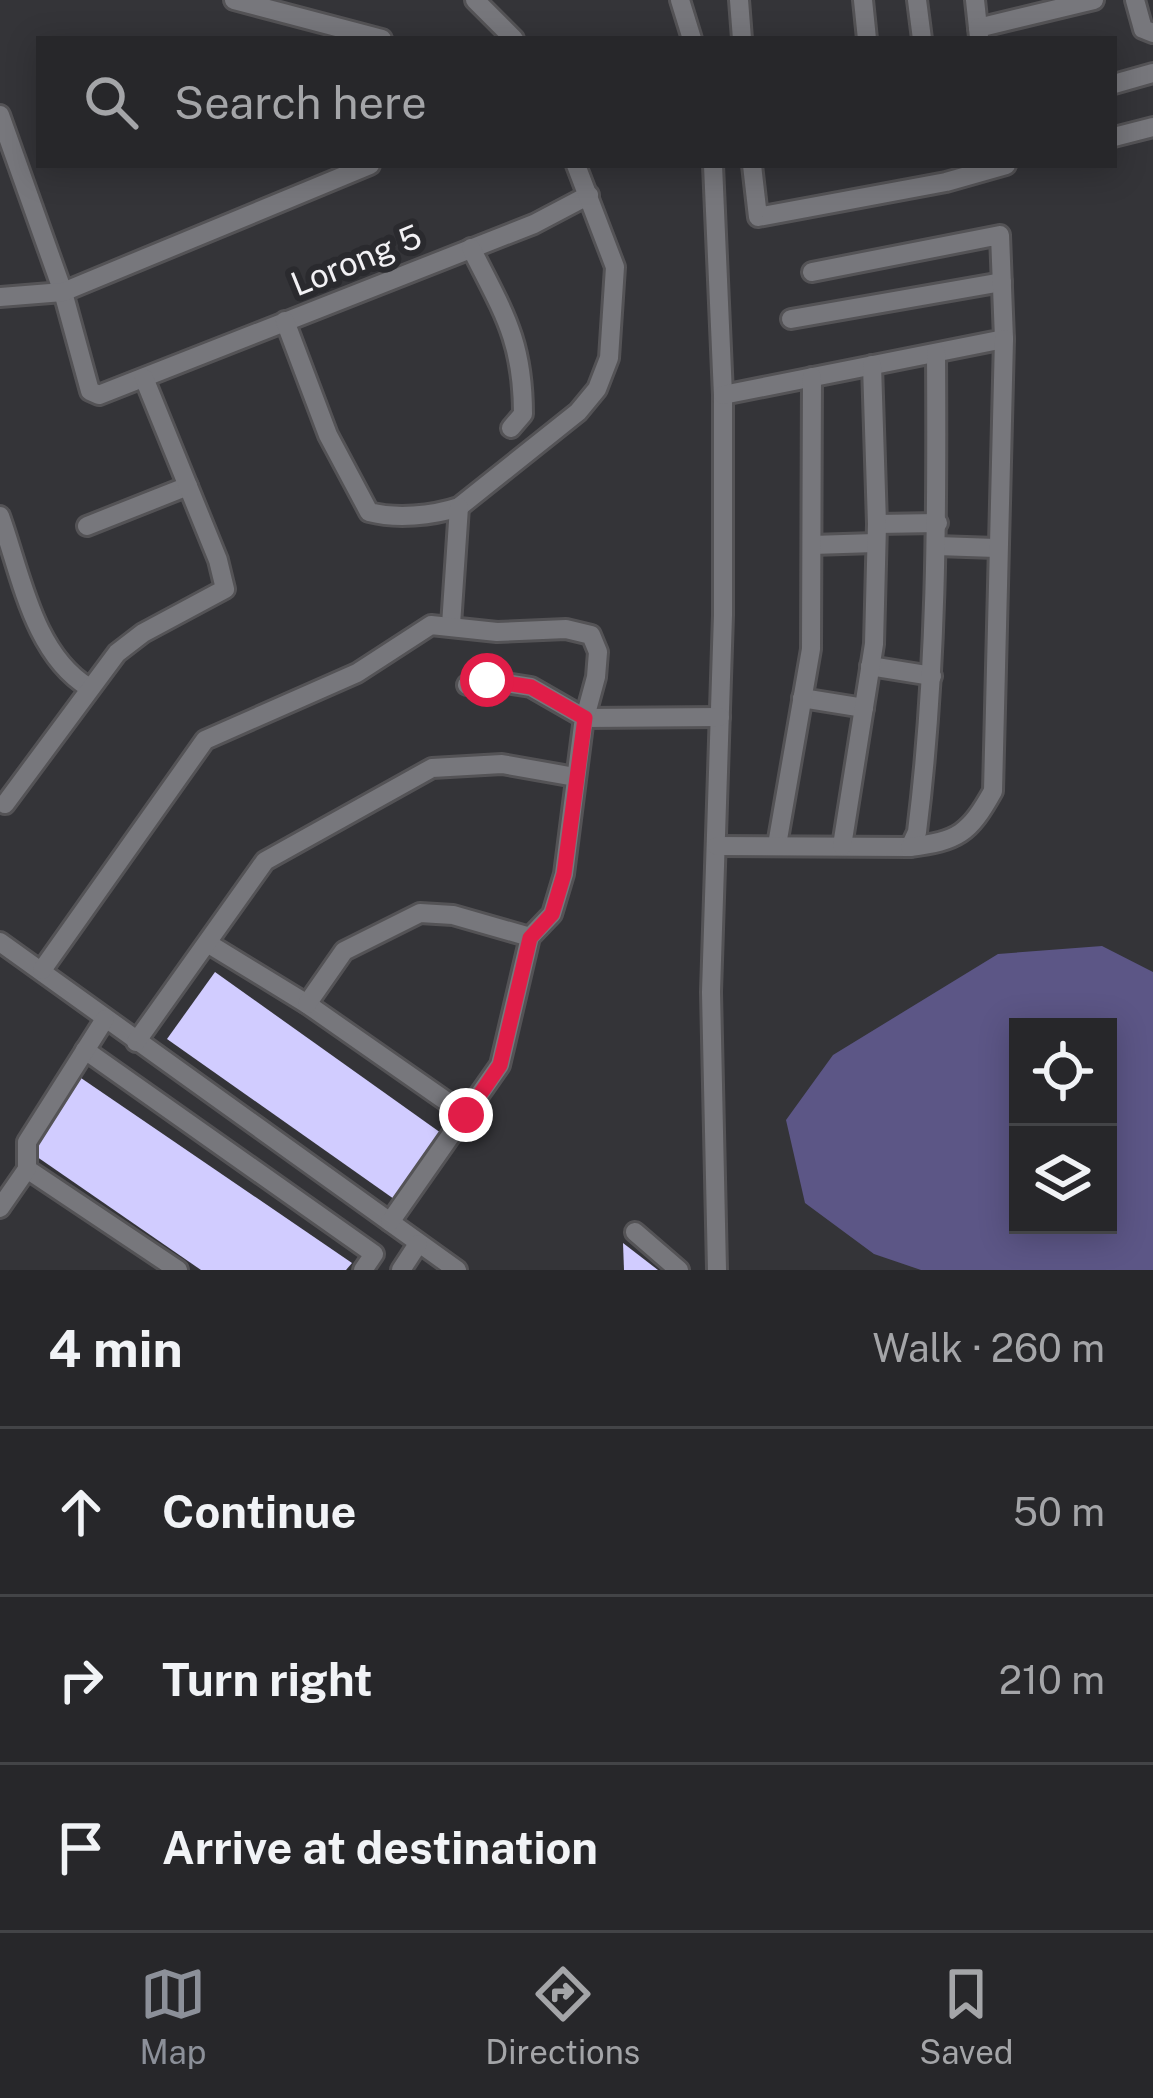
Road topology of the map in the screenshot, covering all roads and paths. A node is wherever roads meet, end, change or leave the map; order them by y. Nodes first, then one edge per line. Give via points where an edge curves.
1 (234, 0) edge
2 (475, 0) edge
3 (680, 0) edge
4 (739, 0) edge
5 (863, 0) edge
6 (917, 0) edge
7 (975, 0) edge
8 (1094, 0) edge
9 (1135, 0) edge
10 (315, 29) edge
11 (1153, 33) edge
12 (979, 34) edge
13 (362, 36) edge
14 (511, 36) edge
15 (691, 36) edge
16 (742, 36) edge
17 (867, 36) edge
18 (922, 36) edge
19 (1153, 73) edge
20 (1117, 83) edge
21 (0, 115) edge
22 (1153, 127) edge
23 (1117, 136) edge
24 (36, 166) edge
25 (363, 168) edge
26 (577, 168) edge
27 (713, 168) edge
28 (752, 168) edge
29 (984, 168) edge
30 (20, 174) junction
31 (931, 175) edge
32 (589, 195) junction
33 (471, 248) junction
34 (812, 272) dead end
35 (1002, 282) junction
36 (63, 292) junction
37 (0, 297) edge
38 (791, 319) dead end
39 (285, 321) junction
40 (1004, 339) junction
41 (936, 352) junction
42 (872, 365) junction
43 (812, 377) junction
44 (144, 378) junction
45 (723, 395) junction
46 (511, 428) dead end
47 (188, 486) junction
48 (459, 507) junction
49 (0, 516) edge
50 (938, 523) junction
51 (87, 526) dead end
52 (876, 534) junction
53 (812, 545) junction
54 (938, 546) junction
55 (996, 548) junction
56 (451, 626) junction
57 (870, 666) junction
58 (932, 676) junction
59 (467, 685) dead end
60 (88, 687) junction
61 (802, 698) junction
62 (864, 708) junction
63 (720, 717) junction
64 (585, 718) junction
65 (575, 777) junction
66 (2, 804) edge
67 (777, 845) junction
68 (717, 846) junction
69 (842, 846) junction
70 (910, 847) junction
71 (530, 938) junction
72 (0, 942) edge
73 (209, 944) junction
74 (42, 970) junction
75 (307, 1004) junction
76 (105, 1019) junction
77 (136, 1042) junction
78 (85, 1050) junction
79 (466, 1115) junction
80 (27, 1169) junction
81 (0, 1208) edge
82 (390, 1222) junction
83 (635, 1232) dead end
84 (418, 1244) junction
85 (403, 1269) edge
86 (178, 1270) edge
87 (363, 1270) edge
88 (457, 1270) edge
89 (679, 1270) edge
90 (717, 1270) edge

1 - 10 street
2 - 14 street
3 - 15 street
4 - 16 street
5 - 17 street
6 - 18 street
7 - 12 street
8 - 12 street
9 - 11 street via 1143,29
10 - 13 street
19 - 20 street
21 - 30 street
22 - 23 street
24 - 30 street
25 - 36 street
26 - 32 street
27 - 45 street
28 - 31 street via 758,217
29 - 31 street
30 - 36 street
32 - 33 street, Lorong 5
32 - 48 street via 615,267 609,358 597,389
33 - 39 street, Lorong 5
33 - 46 street via 519,348 524,414
34 - 35 street via 1000,236
35 - 38 street
35 - 40 street
36 - 37 street
36 - 44 street, Lorong 5 via 91,391
39 - 44 street, Lorong 5
39 - 48 street via 328,435 369,512
40 - 41 street
40 - 55 street
41 - 42 street
41 - 50 street
42 - 43 street
42 - 52 street
43 - 45 street
43 - 53 street
44 - 47 street
45 - 63 street
47 - 51 street
47 - 60 street via 225,589 142,633
48 - 56 street
49 - 60 street via 49,650
50 - 52 street
50 - 54 street
52 - 53 street
52 - 57 street
53 - 61 street
54 - 55 street
54 - 58 street
55 - 70 street via 993,791 966,832
56 - 64 street via 591,634 598,652
56 - 74 street via 431,625 357,673 205,740
57 - 58 street
57 - 62 street
58 - 70 street
59 - 64 street via 531,687
60 - 66 street
61 - 62 street
61 - 67 street
62 - 69 street
63 - 64 street
63 - 68 street
64 - 65 street
65 - 71 street via 564,874 552,914
65 - 73 street via 502,764 432,768 265,861
67 - 68 street
67 - 69 street
68 - 90 street
69 - 70 street
71 - 75 street via 420,913 344,951
71 - 79 street via 500,1065
72 - 74 street
73 - 75 street
73 - 77 street
74 - 76 street
75 - 79 street
76 - 77 street
76 - 78 street
77 - 82 street
78 - 80 street via 27,1142
78 - 87 street via 374,1254
79 - 82 street
80 - 81 street
80 - 86 street
82 - 84 street
83 - 89 street
84 - 85 street
84 - 88 street

